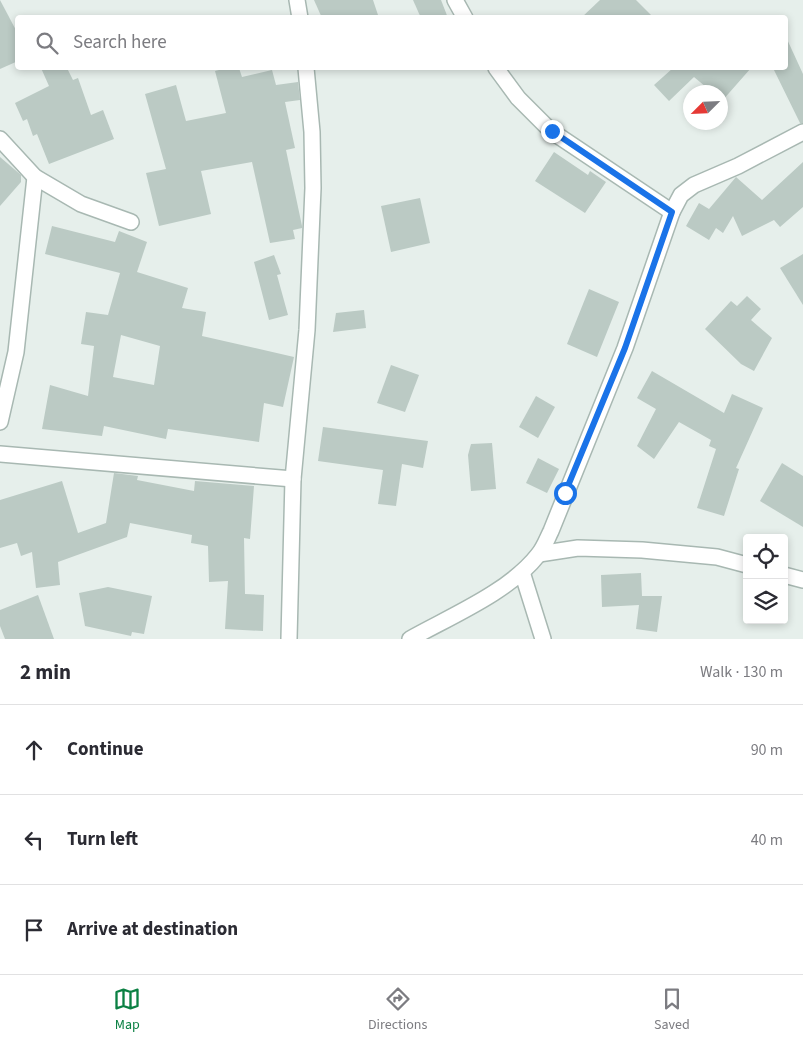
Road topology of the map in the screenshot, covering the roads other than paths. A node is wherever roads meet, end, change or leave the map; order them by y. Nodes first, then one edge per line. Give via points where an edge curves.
1 (297, 0) edge
2 (454, 0) edge
3 (300, 15) edge
4 (463, 15) edge
5 (306, 70) edge
6 (497, 70) edge
7 (803, 132) edge
8 (0, 139) edge
9 (35, 177) junction
10 (672, 212) junction
11 (131, 222) dead end
12 (0, 422) edge
13 (0, 454) edge
14 (293, 479) junction
15 (539, 554) junction
16 (743, 564) edge
17 (522, 572) junction
18 (788, 576) edge
19 (803, 580) edge
20 (289, 639) edge
21 (410, 639) edge
22 (543, 639) edge

1 - 3 street
2 - 4 street
5 - 14 street via 313,188 306,330
6 - 10 street via 518,98 552,131
7 - 10 street via 694,185 681,195
8 - 9 street
9 - 11 street via 81,204
9 - 12 street via 16,352
10 - 15 street via 625,348 551,532
13 - 14 street
14 - 20 street
15 - 16 street via 578,548 642,550 717,557
15 - 17 street
17 - 21 street via 487,596
17 - 22 street
18 - 19 street

